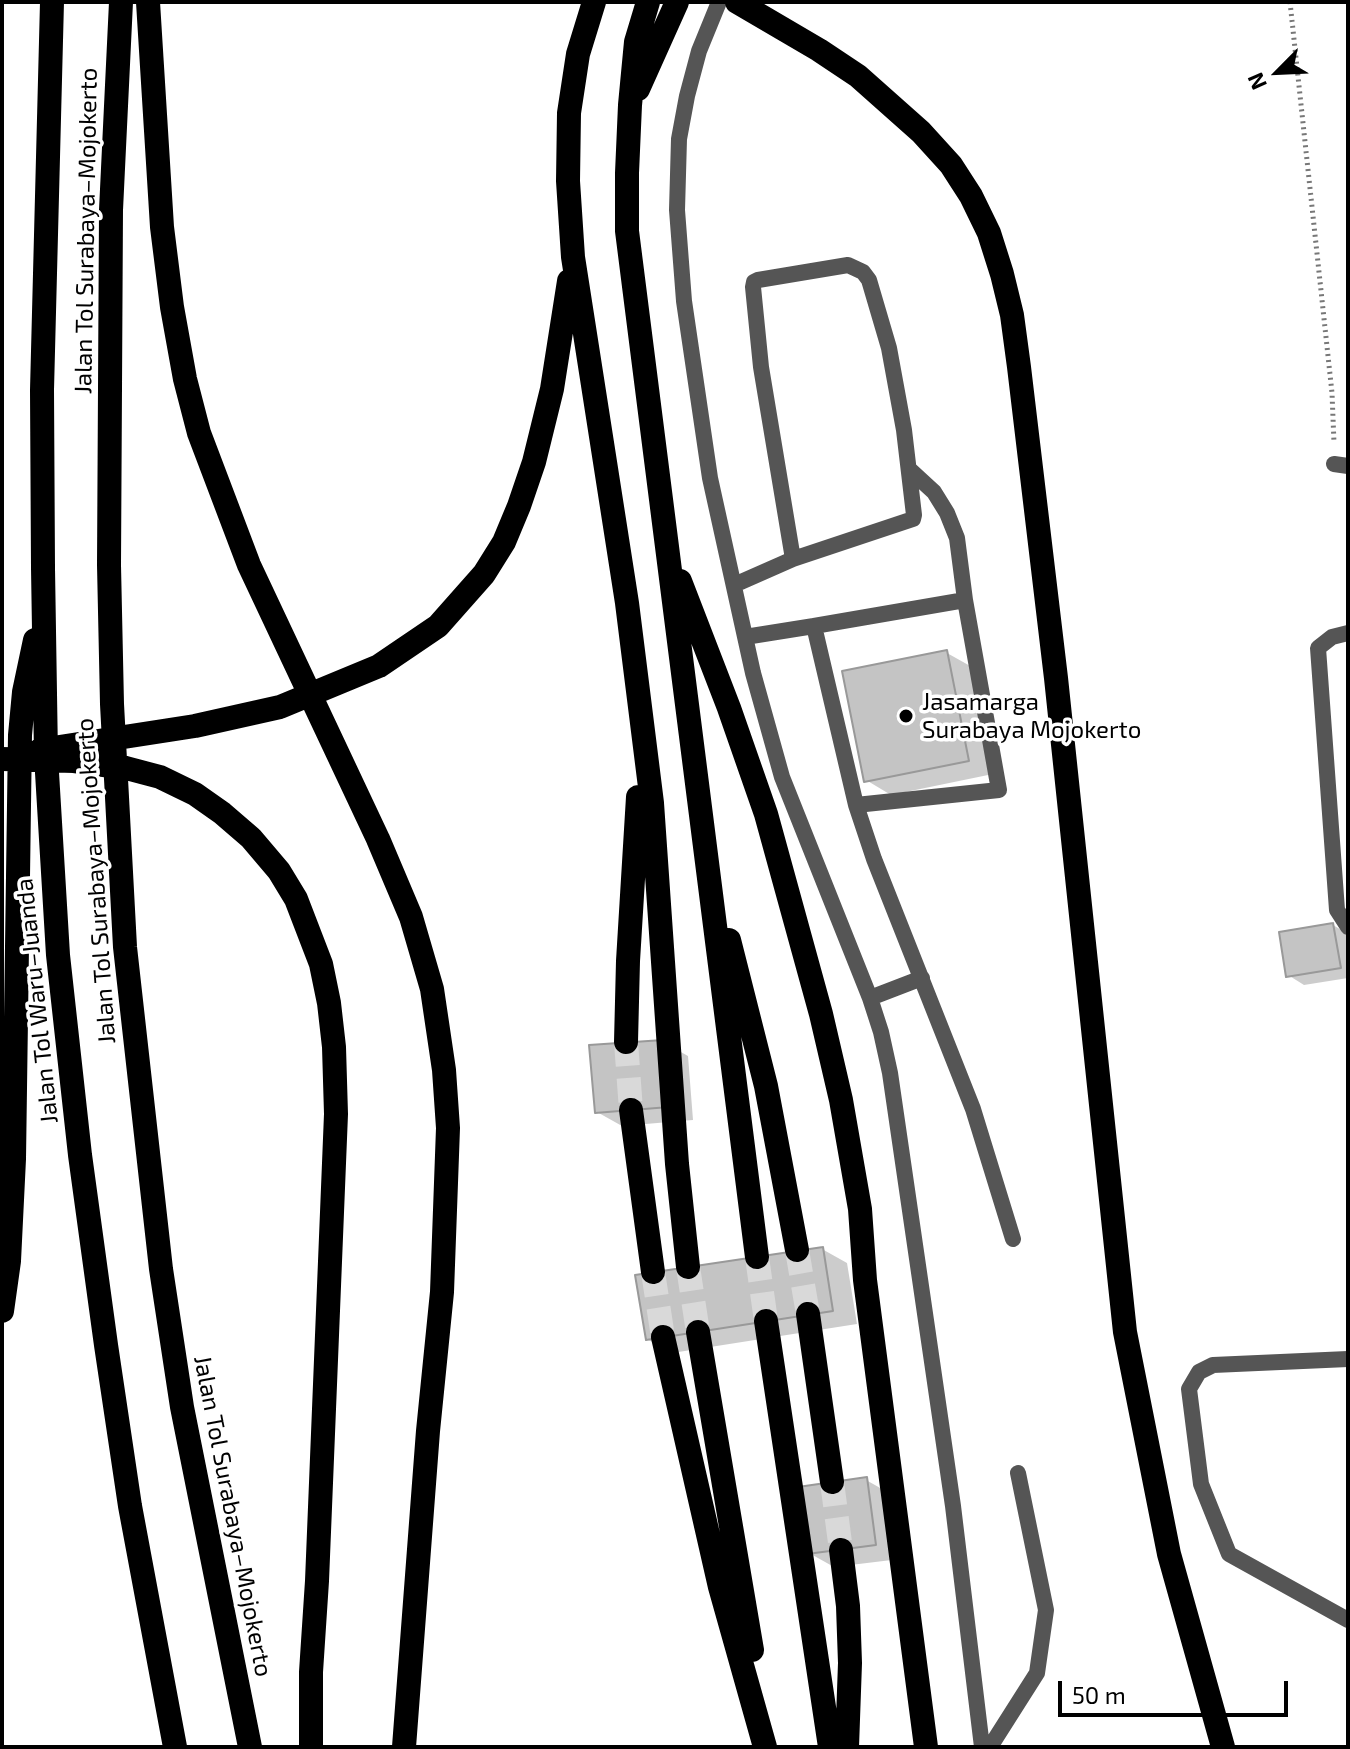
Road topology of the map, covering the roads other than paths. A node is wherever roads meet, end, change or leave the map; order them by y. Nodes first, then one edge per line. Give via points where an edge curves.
1 (52, 2) edge
2 (121, 2) edge
3 (148, 2) edge
4 (594, 2) edge
5 (648, 2) edge
6 (677, 2) edge
7 (719, 2) edge
8 (746, 7) edge
9 (630, 105) junction
10 (573, 257) junction
11 (909, 469) junction
12 (666, 546) junction
13 (793, 559) junction
14 (734, 585) junction
15 (965, 600) junction
16 (43, 611) junction
17 (814, 626) junction
18 (1348, 633) edge
19 (745, 637) junction
20 (638, 691) junction
21 (2, 757) edge
22 (856, 805) junction
23 (707, 861) junction
24 (1348, 927) edge
25 (922, 978) junction
26 (870, 998) junction
27 (626, 1042) tunnel mouth
28 (631, 1110) tunnel mouth
29 (1013, 1239) dead end
30 (797, 1250) tunnel mouth
31 (757, 1257) tunnel mouth
32 (688, 1267) tunnel mouth
33 (653, 1272) tunnel mouth
34 (2, 1311) edge
35 (808, 1314) tunnel mouth
36 (766, 1321) tunnel mouth
37 (698, 1332) tunnel mouth
38 (663, 1337) tunnel mouth
39 (1348, 1359) edge
40 (1018, 1473) dead end
41 (832, 1482) tunnel mouth
42 (841, 1550) tunnel mouth
43 (1348, 1620) edge
44 (175, 1747) edge
45 (250, 1747) edge
46 (311, 1747) edge
47 (404, 1747) edge
48 (767, 1747) edge
49 (830, 1747) edge
50 (847, 1747) edge
51 (926, 1747) edge
52 (982, 1747) edge
53 (990, 1747) edge
54 (1223, 1747) edge

1 - 16 highway, Jalan Tol Waru–Juanda via 42,390
2 - 45 highway, Jalan Tol Surabaya–Mojokerto via 111,210 109,565 125,947 182,1407
3 - 47 highway via 162,227 185,379 207,457 249,565 411,917 432,989 444,1070 448,1128 442,1292
4 - 10 highway via 578,54 569,113
5 - 9 highway via 636,42
6 - 9 highway
7 - 14 lane via 687,96 679,139 677,210 684,301 710,478
8 - 54 highway via 858,76 921,132 971,196 1002,274 1019,367 1054,663 1125,1332 1169,1554
9 - 12 highway via 627,231
10 - 20 highway
10 - 21 highway via 552,389 519,506 484,574 438,626 379,666 280,707
11 - 13 lane via 913,519
11 - 13 lane via 889,348 863,272 848,265 754,282 761,367
11 - 15 lane via 947,513 957,538
12 - 23 highway
12 - 51 highway via 766,814 841,1100 860,1209
13 - 14 lane
14 - 19 lane
15 - 17 lane
15 - 22 lane via 999,790
16 - 34 highway via 20,735 11,1232
16 - 44 highway, Jalan Tol Waru–Juanda via 58,955 80,1155 130,1506
17 - 19 lane
17 - 22 lane
18 - 24 lane via 1318,648 1337,910
19 - 26 lane via 782,777
20 - 27 highway
20 - 32 highway via 652,803
21 - 46 highway via 126,768 195,794 251,838 279,871 321,964 334,1047 336,1114
22 - 25 lane
23 - 30 highway via 766,1086
23 - 31 highway
25 - 26 lane
25 - 29 lane via 973,1109
26 - 52 lane via 892,1089
28 - 33 highway
35 - 41 highway
36 - 49 highway
37 - 48 highway
38 - 48 highway via 717,1572
39 - 43 lane via 1213,1365 1199,1372 1189,1389 1201,1484 1229,1554
40 - 53 lane via 1046,1610 1037,1673
42 - 50 highway via 850,1663

